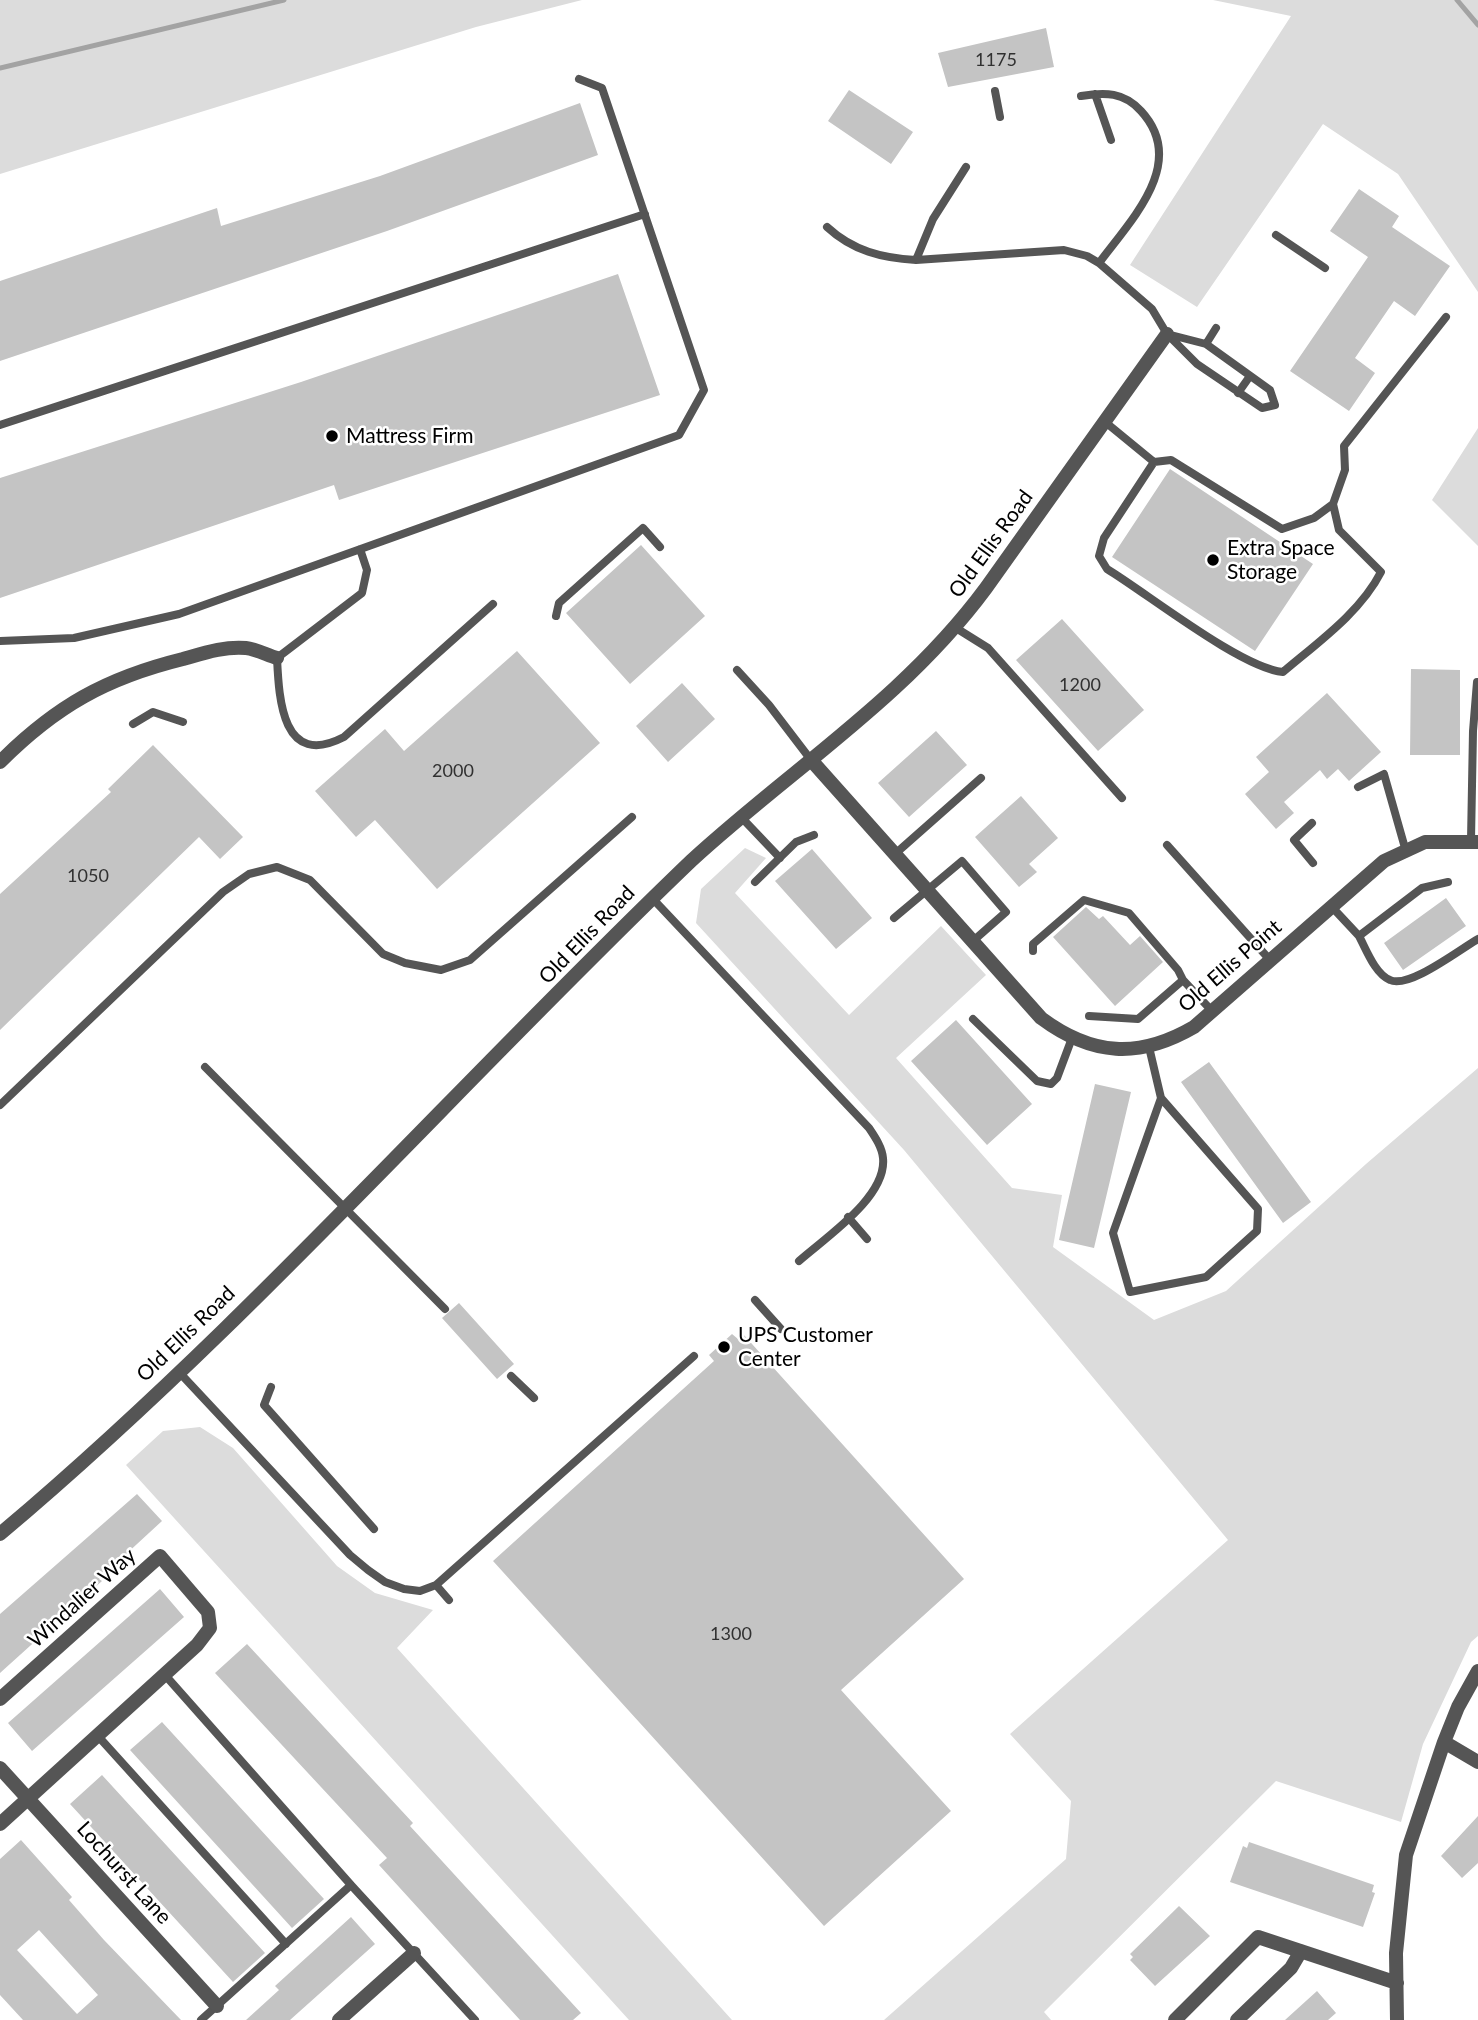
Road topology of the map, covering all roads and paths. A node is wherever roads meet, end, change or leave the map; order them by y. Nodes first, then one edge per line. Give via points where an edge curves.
1 (579, 79) dead end
2 (995, 91) dead end
3 (1095, 94) junction
4 (1081, 96) dead end
5 (1000, 117) dead end
6 (1111, 140) dead end
7 (965, 167) dead end
8 (645, 214) junction
9 (827, 227) dead end
10 (1276, 235) dead end
11 (916, 260) junction
12 (1099, 263) junction
13 (1325, 268) dead end
14 (1446, 317) dead end
15 (1216, 328) dead end
16 (1167, 334) junction
17 (1206, 344) junction
18 (1250, 376) junction
19 (1238, 393) junction
20 (1104, 421) junction
21 (0, 425) edge
22 (1154, 462) junction
23 (1333, 505) junction
24 (660, 547) dead end
25 (360, 549) junction
26 (493, 604) dead end
27 (556, 616) dead end
28 (956, 628) junction
29 (0, 642) edge
30 (277, 659) junction
31 (737, 670) dead end
32 (1477, 682) edge
33 (183, 722) dead end
34 (133, 723) dead end
35 (811, 760) junction
36 (0, 762) edge
37 (981, 778) dead end
38 (1358, 787) dead end
39 (1122, 798) dead end
40 (632, 817) dead end
41 (741, 817) junction
42 (1311, 823) dead end
43 (814, 835) dead end
44 (1475, 841) edge
45 (1167, 845) dead end
46 (1405, 848) junction
47 (895, 854) junction
48 (780, 858) junction
49 (1313, 863) dead end
50 (755, 882) dead end
51 (1448, 882) dead end
52 (928, 891) junction
53 (652, 898) junction
54 (1331, 906) junction
55 (894, 918) dead end
56 (1359, 936) junction
57 (1478, 939) edge
58 (972, 941) junction
59 (1033, 951) dead end
60 (1270, 960) junction
61 (1183, 981) junction
62 (1212, 1011) junction
63 (1089, 1016) dead end
64 (973, 1019) dead end
65 (1072, 1038) junction
66 (1149, 1046) junction
67 (205, 1067) dead end
68 (1161, 1098) junction
69 (0, 1105) edge
70 (345, 1209) junction
71 (849, 1217) junction
72 (867, 1239) dead end
73 (799, 1261) dead end
74 (755, 1300) dead end
75 (445, 1309) dead end
76 (781, 1329) dead end
77 (694, 1356) dead end
78 (178, 1371) junction
79 (511, 1376) dead end
80 (271, 1387) dead end
81 (534, 1398) dead end
82 (374, 1529) dead end
83 (0, 1534) edge
84 (436, 1585) junction
85 (449, 1600) dead end
86 (1478, 1671) edge
87 (165, 1675) junction
88 (0, 1699) edge
89 (97, 1735) junction
90 (1444, 1742) junction
91 (1478, 1762) edge
92 (0, 1768) edge
93 (28, 1798) junction
94 (0, 1824) edge
95 (351, 1885) junction
96 (286, 1944) junction
97 (1301, 1951) junction
98 (414, 1953) junction
99 (1397, 1983) junction
100 (217, 2006) junction
101 (201, 2020) edge
102 (339, 2020) edge
103 (475, 2020) edge
104 (1175, 2020) edge
105 (1237, 2020) edge
106 (1398, 2020) edge

1 - 8 lane via 602,88
2 - 5 lane
3 - 4 lane
3 - 6 lane
3 - 12 lane via 1116,94 1137,106 1152,126 1160,163 1150,192
7 - 11 lane via 933,219
8 - 21 lane
8 - 25 lane via 704,390 678,435
9 - 11 lane via 867,253
10 - 13 lane
11 - 12 lane via 1064,250
12 - 16 lane via 1152,309
14 - 23 lane via 1344,446 1345,470
15 - 17 lane
16 - 17 lane
16 - 19 lane
16 - 20 street, Old Ellis Road
17 - 18 lane
18 - 19 lane
18 - 19 lane via 1270,390 1275,405 1262,408
20 - 22 lane
20 - 28 street, Old Ellis Road
22 - 23 lane via 1171,460 1282,529 1314,518
22 - 23 lane via 1104,538 1099,556 1107,569 1266,670 1283,672 1339,623 1381,572 1339,530
24 - 27 lane via 643,528 559,603
25 - 29 lane via 179,614 74,638
25 - 30 lane via 367,570 362,593
26 - 30 lane via 344,737 331,743 304,741 284,721
28 - 35 street, Old Ellis Road via 899,688
28 - 39 lane via 988,648
30 - 36 street via 248,648 219,649 125,676 56,712
31 - 35 lane
32 - 44 lane
33 - 34 lane via 153,712
35 - 41 street, Old Ellis Road
35 - 47 street, Old Ellis Point
37 - 47 lane
38 - 46 lane via 1384,774
40 - 69 lane via 470,960 441,970 383,954 310,880 277,867 249,873 223,892
41 - 48 lane
41 - 53 street, Old Ellis Road
42 - 49 lane via 1294,839
43 - 48 lane via 796,842
44 - 46 street, Old Ellis Point via 1425,842
45 - 60 lane
46 - 54 street, Old Ellis Point
47 - 52 street, Old Ellis Point
48 - 50 lane
51 - 56 lane via 1422,888
52 - 55 lane
52 - 58 street, Old Ellis Point
52 - 58 lane via 962,861 1006,912
53 - 70 street, Old Ellis Road
53 - 71 lane via 878,1142 883,1155 880,1181
54 - 56 lane
54 - 60 street, Old Ellis Point
56 - 57 lane via 1380,972 1399,982 1412,979
58 - 65 street, Old Ellis Point via 1041,1018
59 - 61 lane via 1034,944 1084,900 1129,913
60 - 62 street, Old Ellis Point
61 - 62 lane
61 - 63 lane via 1138,1019
62 - 66 street, Old Ellis Point via 1183,1033
64 - 65 lane via 1037,1081 1051,1083 1057,1078
65 - 66 street, Old Ellis Point via 1105,1049
66 - 68 lane
67 - 70 lane
68 - 68 lane via 1113,1233 1130,1292 1206,1277 1257,1231 1258,1209
70 - 75 lane
70 - 78 street, Old Ellis Road
71 - 72 lane
71 - 73 lane
74 - 76 lane
77 - 84 lane
78 - 83 street, Old Ellis Road
78 - 84 lane via 368,1570 404,1588 420,1591
79 - 81 lane
80 - 82 lane via 264,1405
84 - 85 lane
86 - 90 street
87 - 88 street, Windalier Way via 210,1628 208,1612 160,1556
87 - 89 street
87 - 95 lane
89 - 93 street
89 - 96 lane
90 - 91 street
90 - 99 street via 1406,1855
92 - 93 street, Lochurst Lane
93 - 94 street
93 - 100 street, Lochurst Lane
95 - 96 lane
95 - 98 lane
96 - 100 lane
97 - 99 street
97 - 104 street via 1258,1937
97 - 105 street via 1292,1968
98 - 102 street
98 - 103 lane
99 - 106 street
100 - 101 lane

